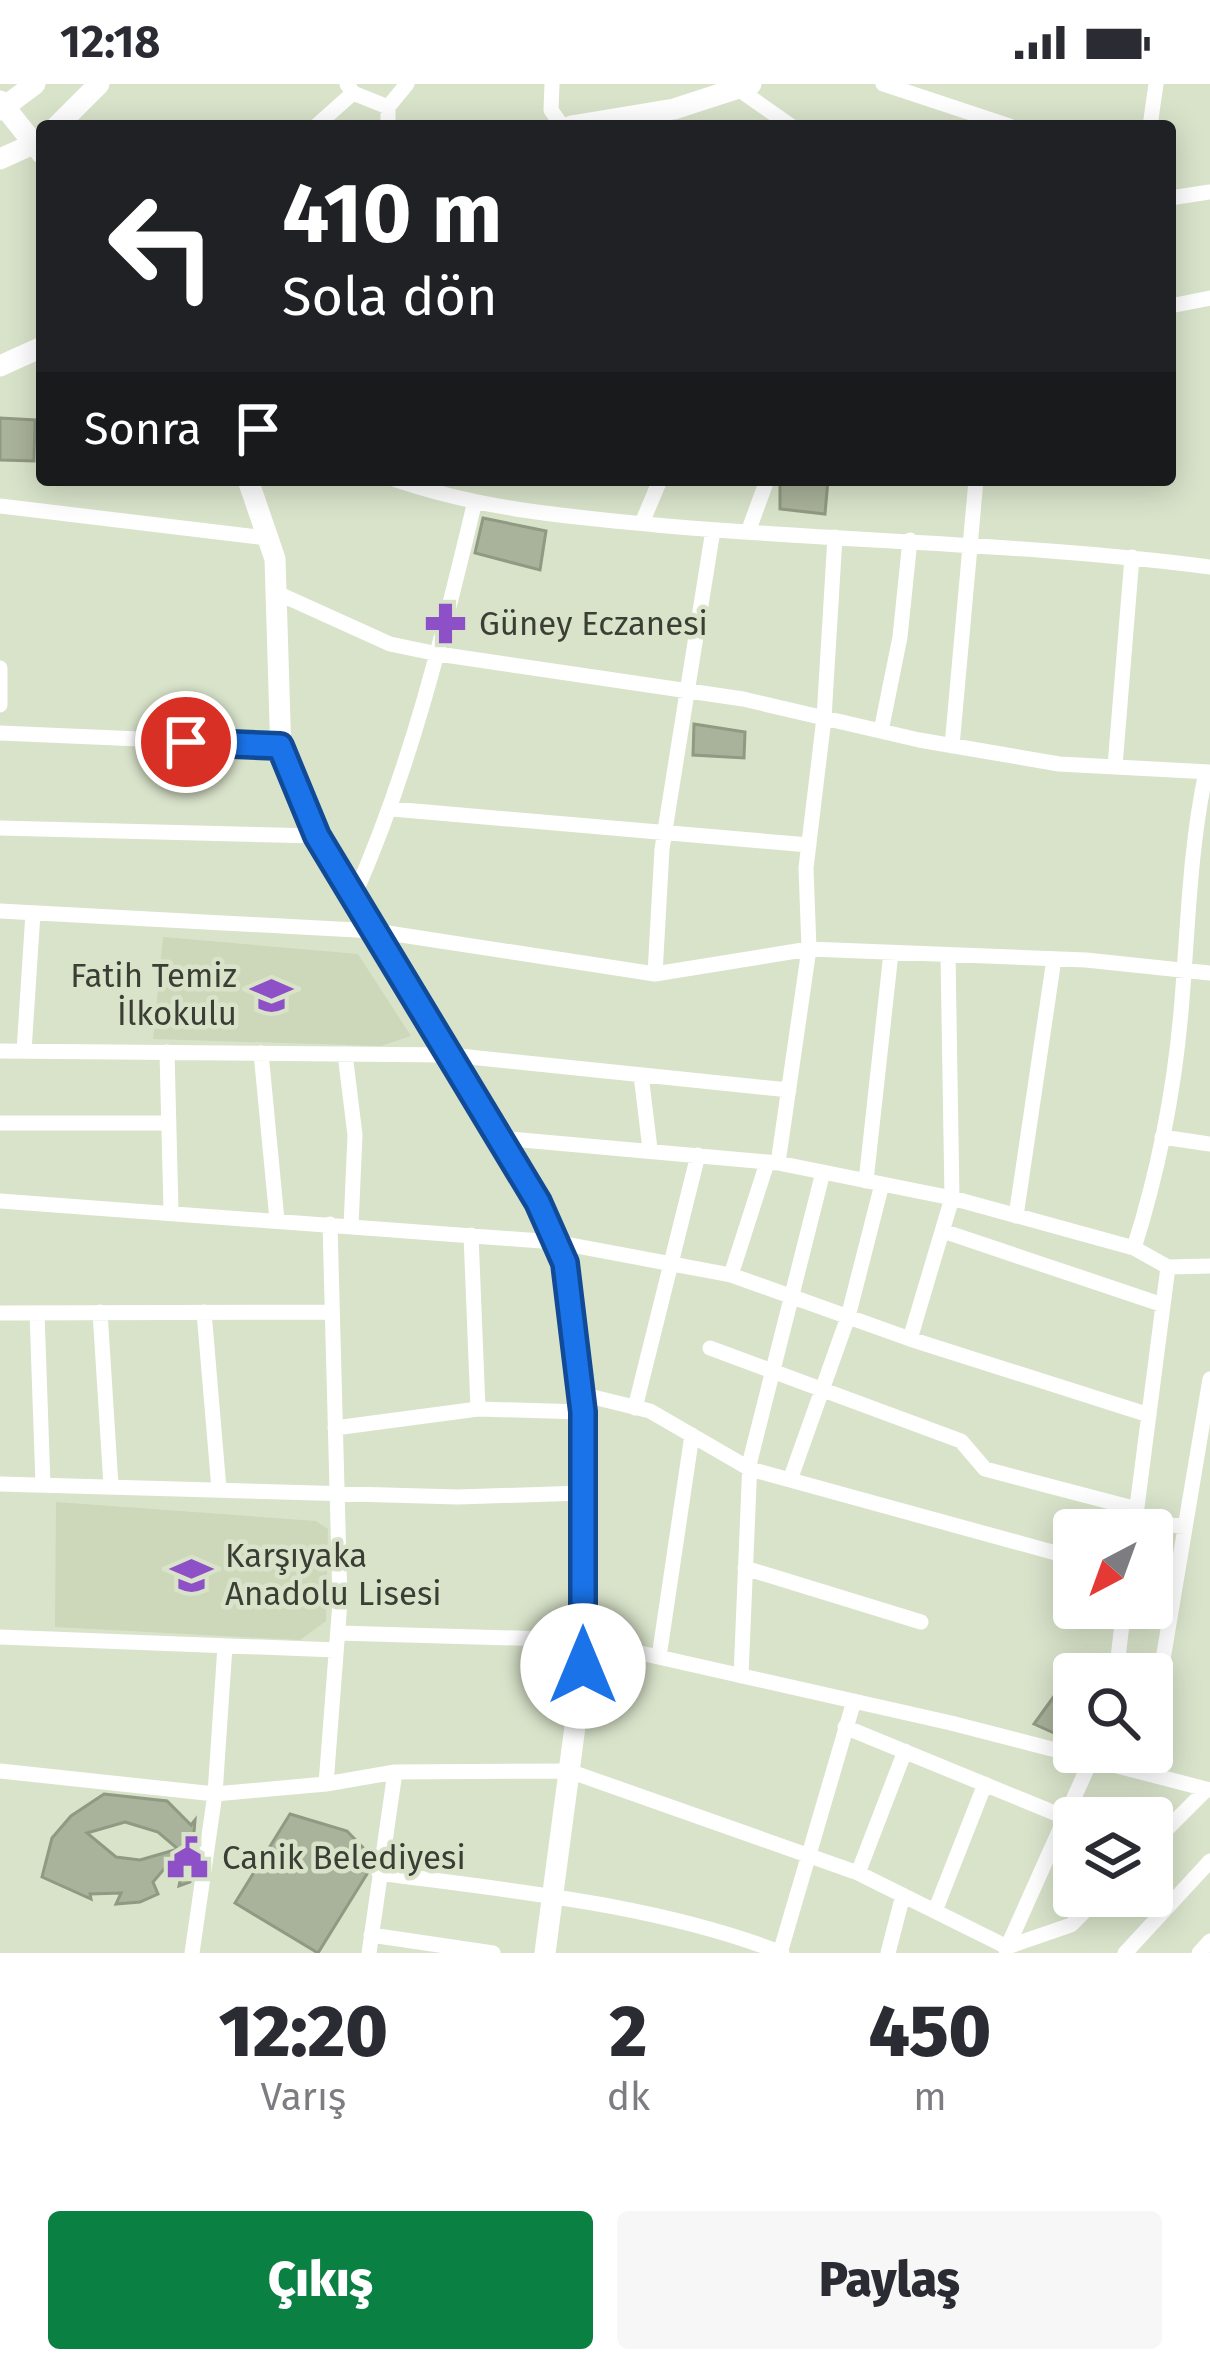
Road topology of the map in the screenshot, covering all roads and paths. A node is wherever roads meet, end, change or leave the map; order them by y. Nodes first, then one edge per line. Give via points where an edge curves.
1 (35, 84) edge
2 (99, 84) edge
3 (407, 84) edge
4 (552, 84) edge
5 (883, 84) edge
6 (1156, 84) edge
7 (744, 86) edge
8 (350, 88) edge
9 (2, 106) edge
10 (388, 107) junction
11 (62, 120) edge
12 (321, 120) edge
13 (388, 120) edge
14 (561, 120) edge
15 (605, 120) edge
16 (784, 120) edge
17 (992, 120) edge
18 (1151, 120) edge
19 (36, 143) edge
20 (36, 148) edge
21 (0, 159) edge
22 (1210, 192) edge
23 (1176, 197) edge
24 (1210, 298) edge
25 (1176, 305) edge
26 (36, 350) edge
27 (0, 366) edge
28 (250, 486) edge
29 (415, 486) edge
30 (657, 486) edge
31 (765, 486) edge
32 (976, 486) edge
33 (474, 505) junction
34 (0, 506) edge
35 (642, 523) junction
36 (713, 530) junction
37 (748, 532) junction
38 (835, 537) junction
39 (267, 538) junction
40 (910, 540) junction
41 (973, 543) junction
42 (1132, 557) junction
43 (1210, 567) edge
44 (275, 592) junction
45 (438, 654) junction
46 (0, 668) edge
47 (686, 692) junction
48 (0, 704) edge
49 (824, 718) junction
50 (881, 731) junction
51 (0, 734) edge
52 (280, 746) junction
53 (952, 746) junction
54 (1115, 766) junction
55 (1208, 772) edge
56 (392, 809) junction
57 (0, 828) edge
58 (665, 830) junction
59 (317, 836) junction
60 (809, 845) junction
61 (354, 896) junction
62 (0, 911) edge
63 (33, 913) junction
64 (375, 932) junction
65 (809, 949) junction
66 (891, 953) junction
67 (948, 955) junction
68 (1054, 959) junction
69 (1182, 970) junction
70 (1210, 973) edge
71 (655, 974) junction
72 (0, 1051) edge
73 (24, 1052) junction
74 (167, 1052) junction
75 (261, 1053) junction
76 (345, 1054) junction
77 (449, 1055) junction
78 (641, 1075) junction
79 (789, 1090) junction
80 (169, 1123) junction
81 (0, 1124) edge
82 (1162, 1137) junction
83 (500, 1138) junction
84 (1210, 1144) edge
85 (650, 1149) junction
86 (698, 1155) junction
87 (772, 1165) junction
88 (823, 1172) junction
89 (874, 1182) junction
90 (952, 1198) junction
91 (0, 1201) edge
92 (171, 1211) junction
93 (1016, 1216) junction
94 (277, 1220) junction
95 (330, 1224) junction
96 (351, 1226) junction
97 (943, 1231) junction
98 (471, 1235) junction
99 (555, 1242) junction
100 (1134, 1249) junction
101 (673, 1264) junction
102 (1210, 1266) edge
103 (1168, 1267) junction
104 (731, 1275) junction
105 (792, 1297) junction
106 (1163, 1305) junction
107 (38, 1312) junction
108 (100, 1312) junction
109 (204, 1312) junction
110 (331, 1312) junction
111 (0, 1313) edge
112 (848, 1317) junction
113 (910, 1339) junction
114 (710, 1348) dead end
115 (771, 1370) junction
116 (1210, 1379) edge
117 (821, 1389) junction
118 (582, 1403) junction
119 (635, 1408) junction
120 (478, 1409) junction
121 (1149, 1415) junction
122 (335, 1428) junction
123 (692, 1435) junction
124 (1204, 1449) edge
125 (750, 1469) junction
126 (790, 1480) junction
127 (0, 1484) edge
128 (44, 1485) junction
129 (111, 1486) junction
130 (219, 1490) junction
131 (337, 1493) junction
132 (583, 1493) junction
133 (1101, 1509) edge
134 (1137, 1509) edge
135 (1173, 1525) edge
136 (1185, 1526) junction
137 (1053, 1552) edge
138 (746, 1568) junction
139 (921, 1622) dead end
140 (0, 1637) edge
141 (583, 1640) junction
142 (337, 1642) junction
143 (225, 1646) junction
144 (1164, 1653) edge
145 (659, 1658) junction
146 (741, 1676) junction
147 (854, 1701) junction
148 (845, 1727) junction
149 (1053, 1747) edge
150 (904, 1751) junction
151 (0, 1771) edge
152 (569, 1771) junction
153 (395, 1772) junction
154 (1144, 1773) edge
155 (326, 1784) junction
156 (986, 1784) junction
157 (1209, 1790) edge
158 (215, 1794) junction
159 (1053, 1812) edge
160 (1173, 1824) edge
161 (1053, 1854) edge
162 (806, 1855) junction
163 (1210, 1861) edge
164 (379, 1873) junction
165 (858, 1873) junction
166 (903, 1895) junction
167 (552, 1896) junction
168 (935, 1911) junction
169 (1078, 1917) edge
170 (1210, 1941) edge
171 (370, 1944) edge
172 (747, 1946) edge
173 (1006, 1950) edge
174 (192, 1953) edge
175 (493, 1953) edge
176 (544, 1953) edge
177 (781, 1953) edge
178 (889, 1953) edge
179 (1124, 1953) edge
180 (1199, 1953) edge

1 - 9 main road
2 - 11 main road
3 - 10 street
4 - 14 street via 551,110
5 - 17 street
6 - 18 street
7 - 15 main road
7 - 16 street
8 - 10 street
8 - 12 street
9 - 19 main road
10 - 13 street
20 - 21 main road
22 - 23 street
24 - 25 street
26 - 27 main road
28 - 39 main road
29 - 33 street
30 - 35 street
31 - 37 street
32 - 41 street
33 - 35 street
33 - 45 street
34 - 39 street
35 - 36 street
36 - 37 street
36 - 47 street
37 - 38 street
38 - 40 street
38 - 49 street
39 - 44 main road
40 - 41 street
40 - 50 street
41 - 42 street
41 - 53 street
42 - 43 street
42 - 54 street
44 - 45 street via 390,644
44 - 52 main road
45 - 47 street
45 - 56 street
46 - 48 street
47 - 49 street
47 - 58 street
49 - 50 street
49 - 60 street
50 - 53 street
51 - 52 street
52 - 59 main road
53 - 54 street
54 - 55 street
55 - 69 street via 1194,828
56 - 58 street
56 - 61 street
57 - 59 street
58 - 60 street
58 - 71 street
59 - 61 main road
60 - 65 street
61 - 64 main road
62 - 63 street
63 - 64 street
63 - 73 street
64 - 71 street
64 - 77 main road
65 - 66 street
65 - 71 street
65 - 79 street
66 - 67 street
66 - 89 street
67 - 68 street
67 - 90 street
68 - 69 street
68 - 93 street
69 - 70 street
69 - 82 street
72 - 73 street
73 - 74 street
74 - 75 street
74 - 80 street
75 - 76 street
75 - 94 street
76 - 77 street
76 - 96 street via 355,1135
77 - 78 street
77 - 83 main road
78 - 79 street
78 - 85 street
79 - 87 street
80 - 81 street
80 - 92 street
82 - 84 street
82 - 100 street
83 - 85 street
83 - 99 main road
85 - 86 street
86 - 87 street
86 - 101 street
87 - 88 street
87 - 104 street
88 - 89 street
88 - 105 street
89 - 90 street
89 - 112 street
90 - 93 street
90 - 97 street
91 - 92 street
92 - 94 street
93 - 100 street
94 - 95 street
95 - 96 street
95 - 110 street
96 - 98 street
97 - 106 street
97 - 113 street
98 - 99 street
98 - 120 street
99 - 101 street
99 - 118 main road via 565,1263
100 - 103 street
101 - 104 street
101 - 119 street
102 - 103 street
103 - 106 street
104 - 105 street
105 - 112 street
105 - 115 street
106 - 121 street
107 - 108 street
107 - 111 street
107 - 128 street
108 - 109 street
108 - 129 street
109 - 110 street
109 - 130 street
110 - 122 street
112 - 113 street
112 - 117 street
113 - 121 street
114 - 115 street
115 - 117 street
115 - 125 street
116 - 124 street
117 - 126 street
117 - 133 street via 961,1441 986,1469
118 - 119 street
118 - 120 street
118 - 132 main road
119 - 123 street
120 - 122 street
121 - 134 street
122 - 131 street
123 - 125 street
123 - 145 street
124 - 136 street
125 - 126 street
125 - 138 street
126 - 137 street
127 - 128 street
128 - 129 street
129 - 130 street
130 - 131 street
131 - 132 street
131 - 142 street
132 - 141 main road
135 - 136 street
136 - 144 street
138 - 139 street
138 - 146 street
140 - 143 street
141 - 142 street
141 - 145 street
141 - 152 main road
142 - 143 street
142 - 155 street
143 - 158 street
145 - 146 street
146 - 147 street
147 - 148 street
147 - 149 street
148 - 150 street
148 - 162 street
150 - 156 street
150 - 165 street
151 - 158 street
152 - 153 street
152 - 162 street
152 - 167 main road
153 - 155 street
153 - 164 street
154 - 157 street
155 - 158 street
156 - 159 street
156 - 168 street
157 - 160 street
158 - 174 street
161 - 173 street
162 - 165 street
162 - 177 street
163 - 179 street
164 - 167 street
164 - 171 street
165 - 166 street
166 - 168 street
166 - 178 street
167 - 172 street
167 - 176 main road
168 - 173 street
169 - 173 street
170 - 180 street
171 - 175 street
172 - 177 street

